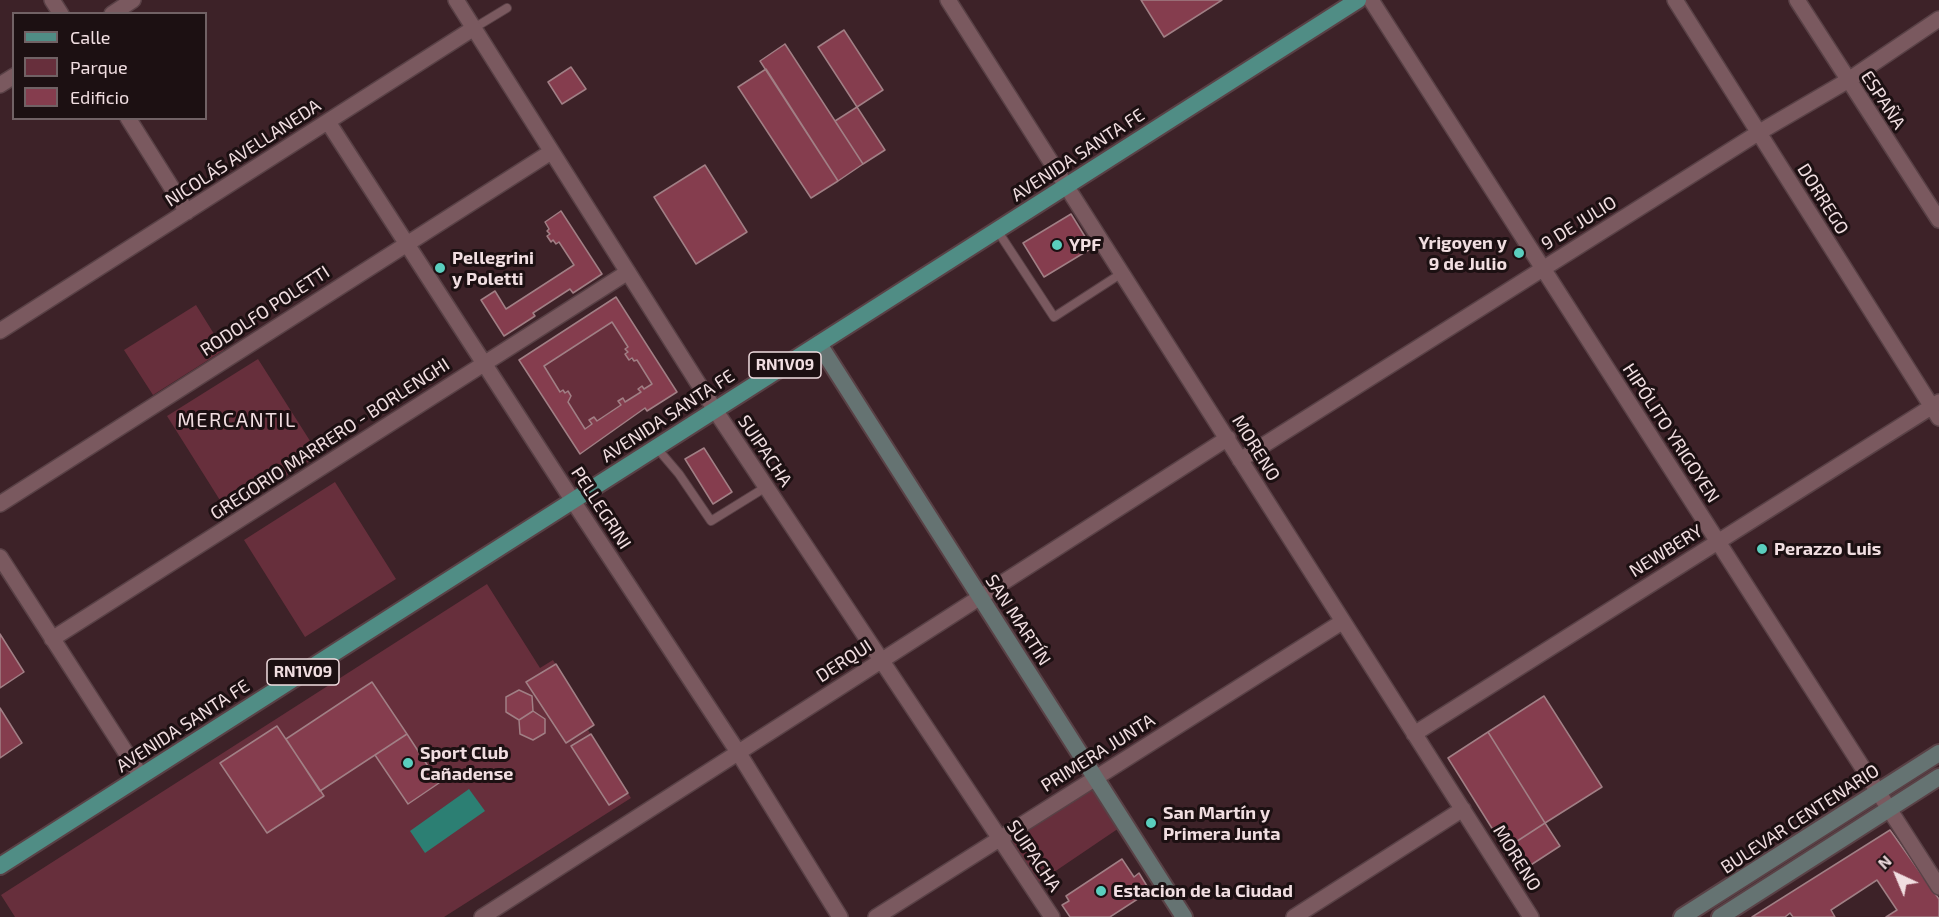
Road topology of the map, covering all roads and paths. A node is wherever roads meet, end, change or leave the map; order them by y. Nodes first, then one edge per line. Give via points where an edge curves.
1 (133, 0) edge
2 (456, 0) edge
3 (948, 0) edge
4 (1358, 0) edge
5 (1371, 0) edge
6 (1676, 0) edge
7 (1797, 0) edge
8 (507, 8) dead end
9 (115, 12) edge
10 (1939, 19) edge
11 (474, 28) junction
12 (1847, 81) junction
13 (129, 120) edge
14 (328, 122) junction
15 (1758, 133) junction
16 (551, 152) junction
17 (1066, 186) junction
18 (187, 212) junction
19 (1939, 220) edge
20 (997, 230) junction
21 (407, 244) junction
22 (1543, 269) junction
23 (628, 272) junction
24 (1122, 273) junction
25 (0, 331) edge
26 (819, 344) junction
27 (485, 363) junction
28 (1937, 409) edge
29 (715, 410) junction
30 (1228, 438) junction
31 (656, 447) junction
32 (1240, 460) junction
33 (766, 488) junction
34 (573, 501) junction
35 (0, 504) edge
36 (1717, 542) junction
37 (2, 563) edge
38 (980, 597) junction
39 (1342, 622) junction
40 (52, 639) junction
41 (881, 661) junction
42 (1414, 734) junction
43 (738, 752) junction
44 (1939, 753) edge
45 (141, 776) junction
46 (1939, 777) edge
47 (1096, 778) junction
48 (1877, 793) junction
49 (1463, 809) junction
50 (1888, 810) junction
51 (999, 839) junction
52 (0, 866) edge
53 (1939, 887) edge
54 (491, 915) edge
55 (840, 917) edge
56 (876, 917) edge
57 (1052, 917) edge
58 (1184, 917) edge
59 (1294, 917) edge
60 (1531, 917) edge
61 (1682, 917) edge
62 (1719, 917) edge

1 - 9 street
2 - 11 street, SUIPACHA
3 - 17 street, MORENO
4 - 17 main road, AVENIDA SANTA FE / RN1V09
5 - 22 street, HIPÓLITO YRIGOYEN
6 - 15 street, DORREGO
7 - 12 street, ESPAÑA
8 - 11 lane, NICOLÁS AVELLANEDA
10 - 12 street, 9 DE JULIO
11 - 14 street, NICOLÁS AVELLANEDA
11 - 16 street, SUIPACHA
12 - 15 street, 9 DE JULIO
12 - 19 street, ESPAÑA
13 - 18 street
14 - 18 street, NICOLÁS AVELLANEDA
14 - 21 street, PELLEGRINI
15 - 22 street, 9 DE JULIO
15 - 28 street, DORREGO
16 - 21 street, RODOLFO POLETTI
16 - 23 street, SUIPACHA
17 - 20 main road, AVENIDA SANTA FE / RN1V09
17 - 24 street, MORENO
18 - 25 street, NICOLÁS AVELLANEDA
20 - 24 lane via 1054,317
20 - 26 main road, AVENIDA SANTA FE / RN1V09
21 - 27 street, PELLEGRINI
21 - 35 street, RODOLFO POLETTI
22 - 32 street, 9 DE JULIO
22 - 36 street, HIPÓLITO YRIGOYEN
23 - 27 street, GREGORIO MARRERO - BORLENGHI
23 - 29 street, SUIPACHA
24 - 30 street, MORENO
26 - 29 main road, AVENIDA SANTA FE / RN1V09
26 - 38 main road, SAN MARTÍN
27 - 34 street, PELLEGRINI
27 - 40 street, GREGORIO MARRERO - BORLENGHI
28 - 36 street, NEWBERY
29 - 31 main road, AVENIDA SANTA FE / RN1V09
29 - 33 street, SUIPACHA
30 - 32 street, MORENO
30 - 38 street, DERQUI
31 - 33 lane via 711,521
31 - 34 main road, AVENIDA SANTA FE / RN1V09
32 - 39 street, MORENO
33 - 41 street, SUIPACHA
34 - 43 street, PELLEGRINI
34 - 45 main road, AVENIDA SANTA FE / RN1V09
36 - 42 street, NEWBERY
36 - 48 street, HIPÓLITO YRIGOYEN
37 - 40 street
38 - 41 street, DERQUI
38 - 47 main road, SAN MARTÍN
39 - 42 street, MORENO
39 - 47 street, PRIMERA JUNTA
40 - 45 street
41 - 43 street, DERQUI
41 - 51 street, SUIPACHA
42 - 49 street, MORENO
43 - 54 street, DERQUI
43 - 55 street, PELLEGRINI
44 - 48 main road, BULEVAR CENTENARIO
45 - 52 main road, AVENIDA SANTA FE / RN1V09
46 - 50 main road
47 - 51 street, PRIMERA JUNTA
47 - 58 main road, SAN MARTÍN
48 - 50 street, HIPÓLITO YRIGOYEN
48 - 61 main road, BULEVAR CENTENARIO
49 - 59 street
49 - 60 street, MORENO
50 - 53 street, HIPÓLITO YRIGOYEN
50 - 62 main road
51 - 56 street, PRIMERA JUNTA
51 - 57 street, SUIPACHA

